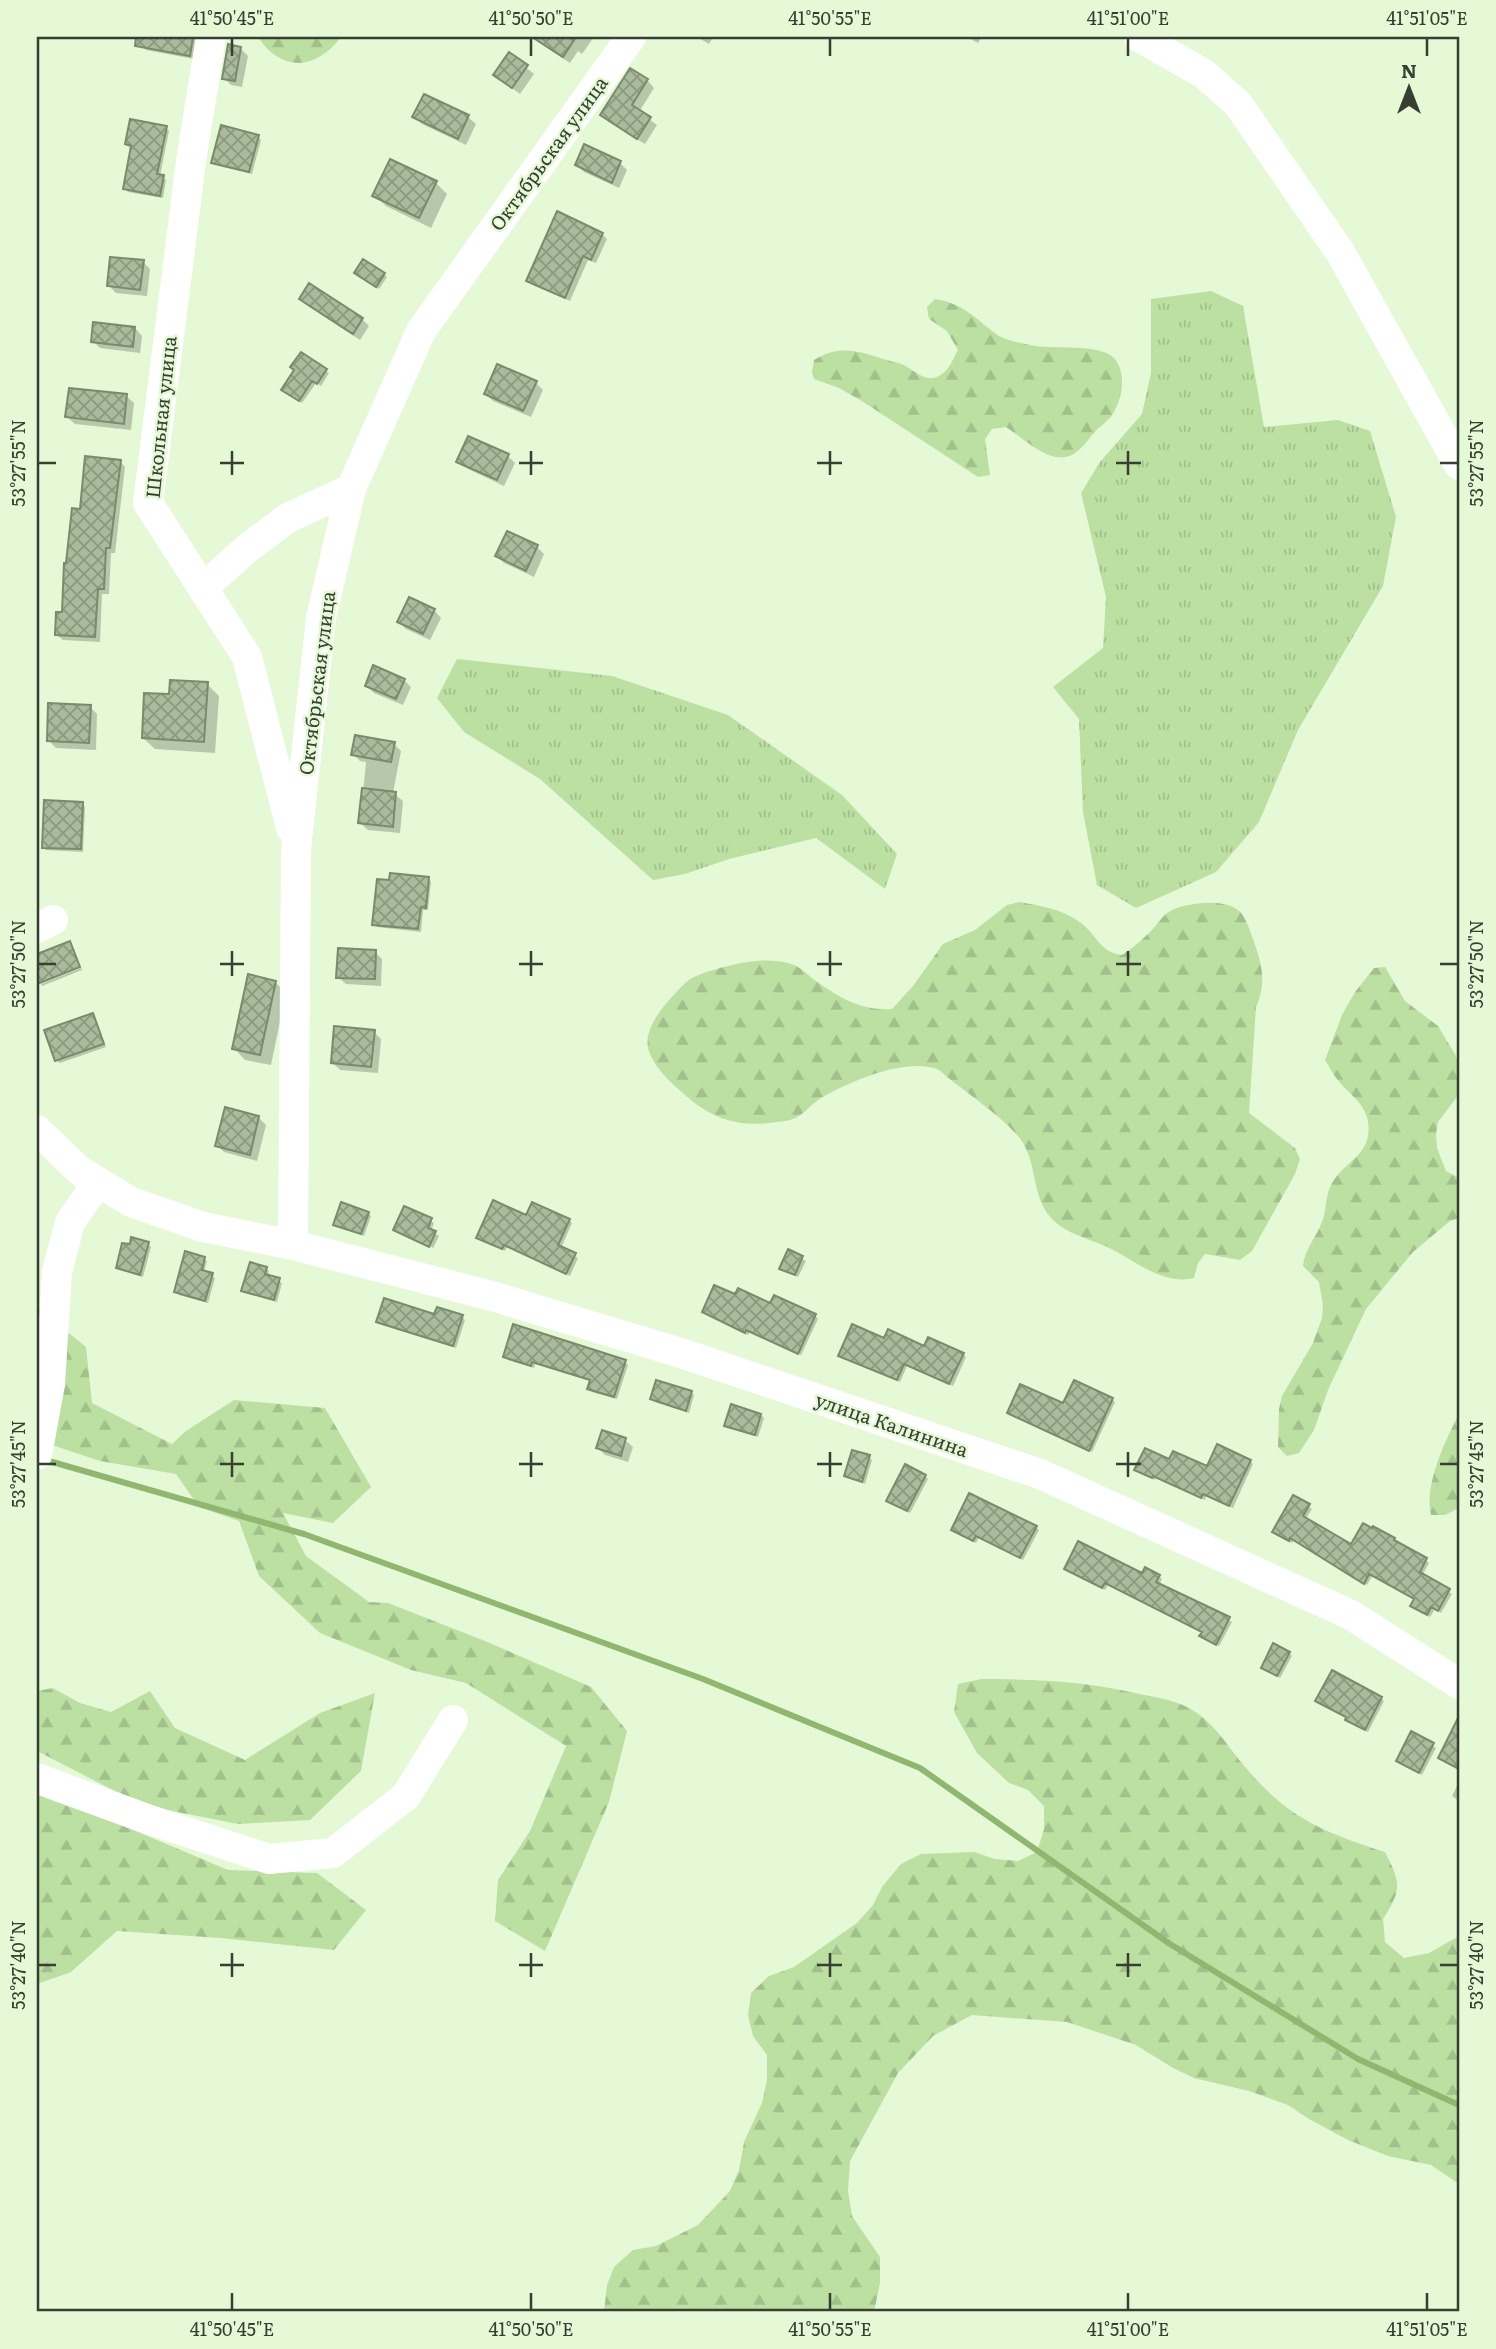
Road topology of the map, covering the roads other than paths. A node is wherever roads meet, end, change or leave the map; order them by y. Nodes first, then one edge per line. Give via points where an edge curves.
1 (211, 37) edge
2 (631, 37) edge
3 (1139, 37) edge
4 (1459, 466) edge
5 (351, 489) junction
6 (204, 587) junction
7 (296, 849) junction
8 (37, 1130) edge
9 (98, 1182) junction
10 (293, 1245) junction
11 (37, 1455) edge
12 (1459, 1684) edge
13 (453, 1720) dead end
14 (37, 1778) edge

1 - 6 street, Школьная улица via 148,503
2 - 5 street, Октябрьская улица via 421,331
3 - 4 street via 1204,74 1238,104 1340,252
5 - 6 street via 288,518
5 - 7 street, Октябрьская улица via 321,618
6 - 7 street, Школьная улица via 247,657
7 - 10 street, Октябрьская улица
8 - 9 street, улица Калинина
9 - 10 street, улица Калинина via 131,1202 203,1227
9 - 11 street via 70,1222 57,1272 50,1384
10 - 12 street, улица Калинина via 492,1296 684,1354 1040,1474 1351,1615
13 - 14 street via 406,1796 333,1853 269,1859

